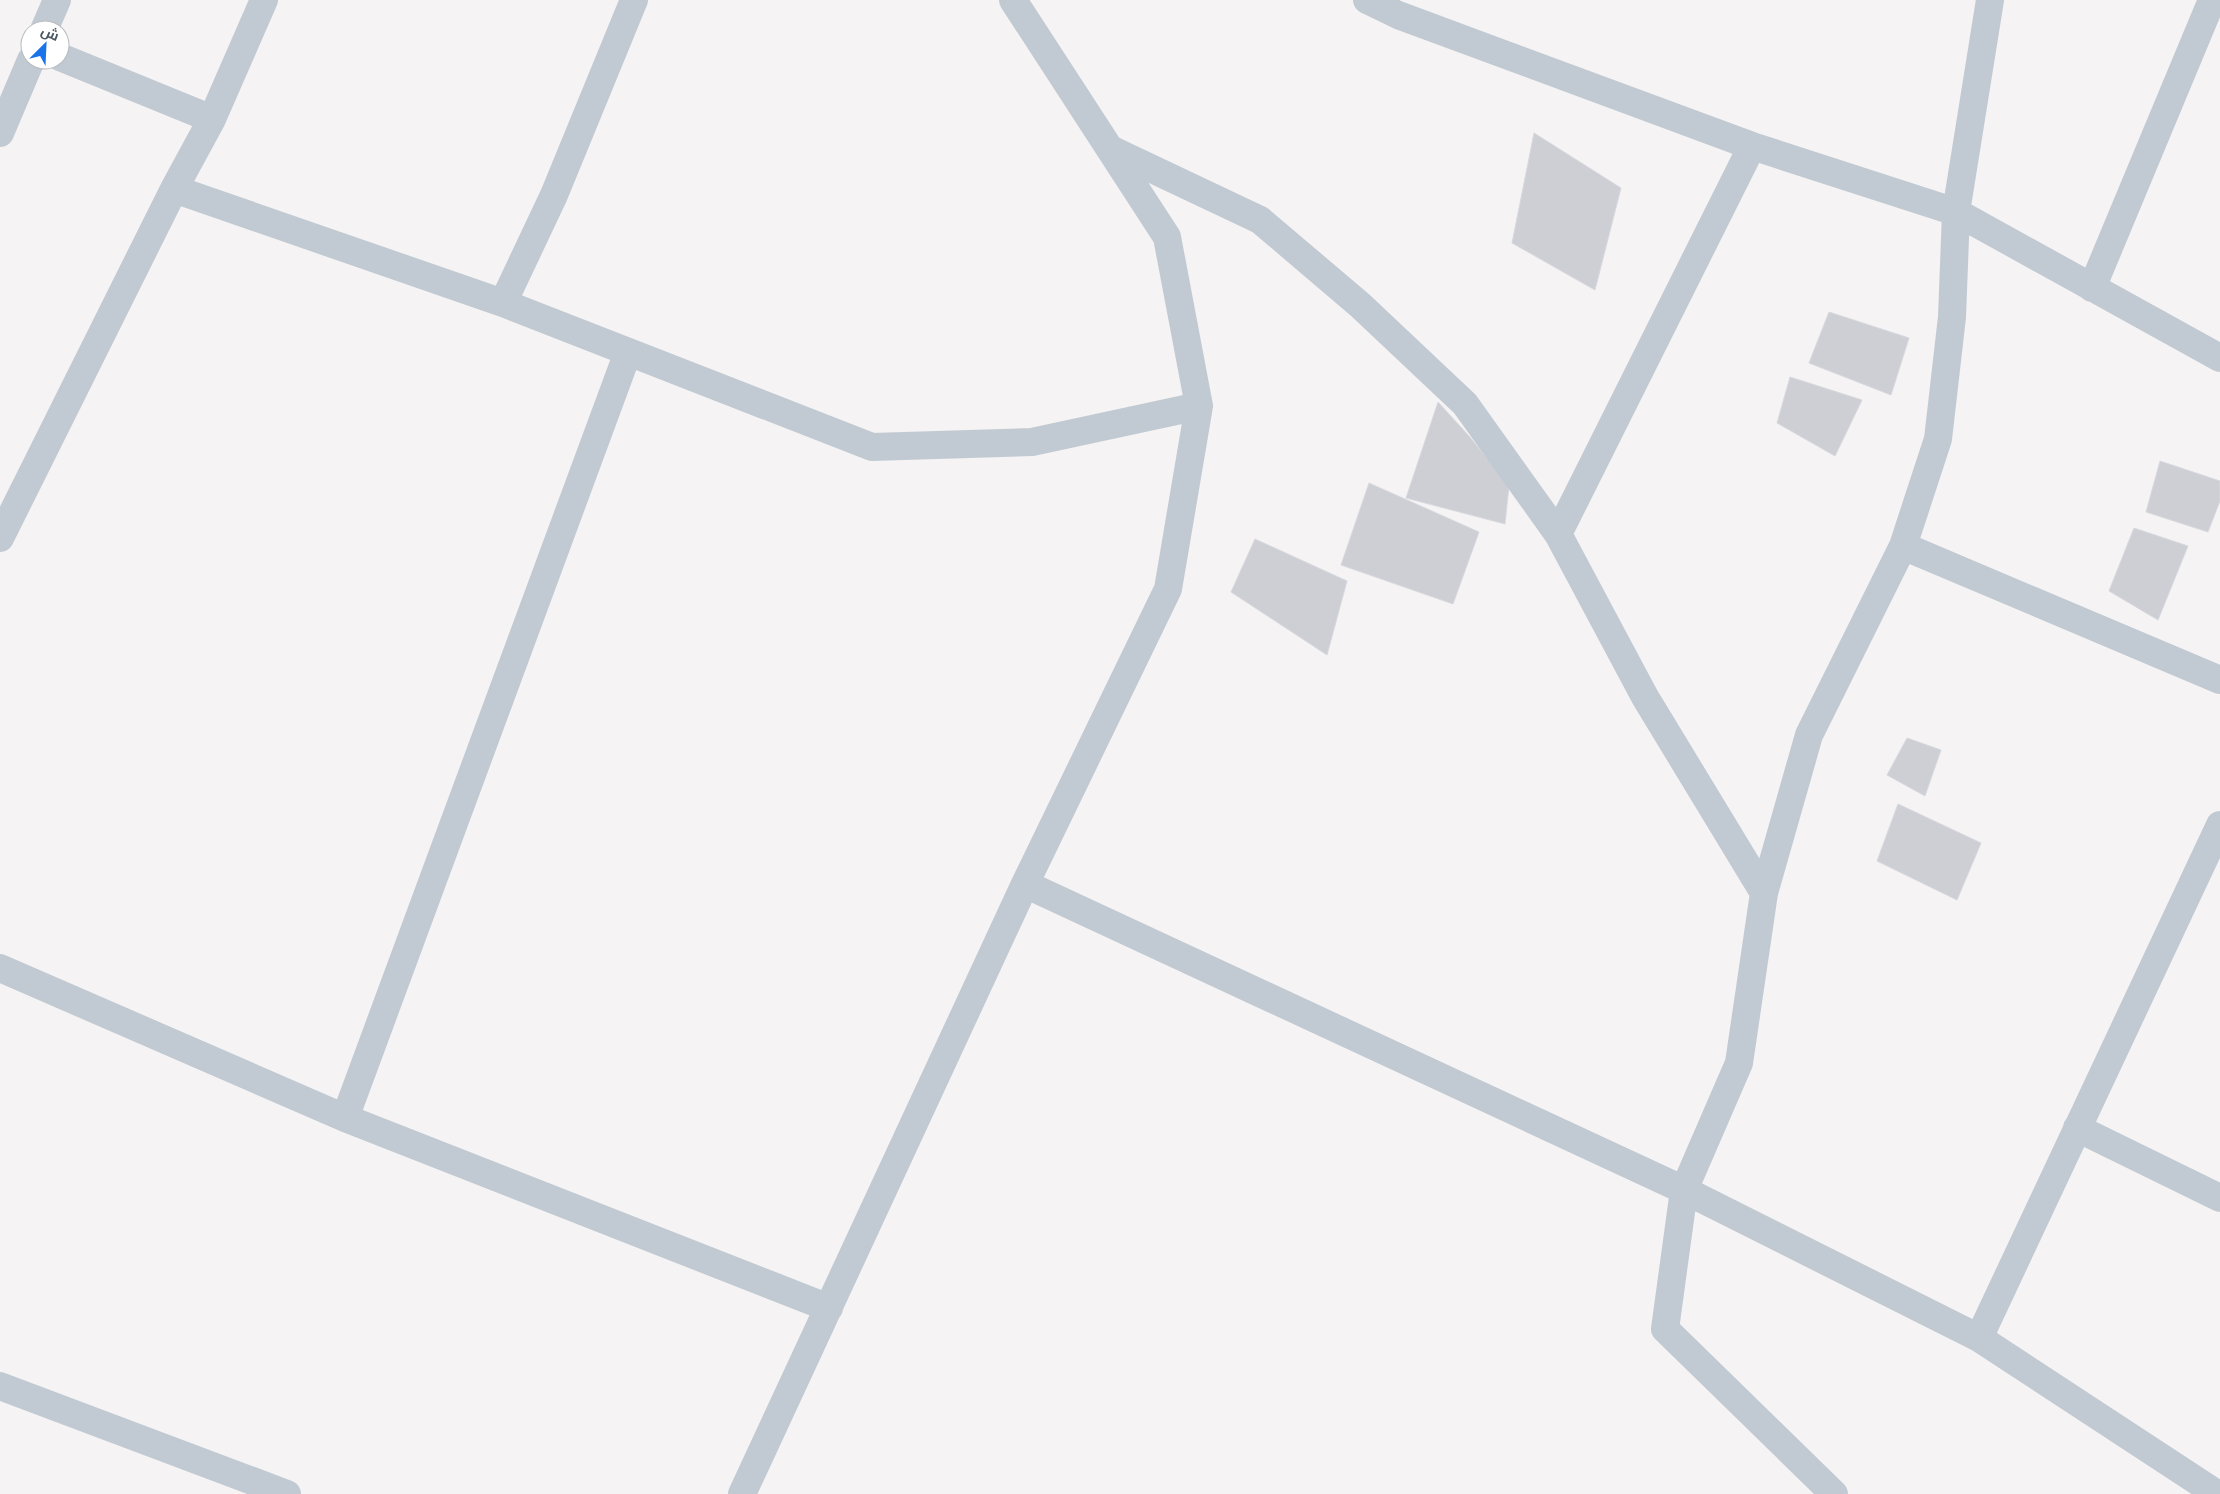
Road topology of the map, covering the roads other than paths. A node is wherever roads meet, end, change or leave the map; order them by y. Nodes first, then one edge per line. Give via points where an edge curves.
1 (57, 0) edge
2 (264, 0) edge
3 (634, 0) edge
4 (1013, 0) edge
5 (1367, 0) edge
6 (1990, 0) edge
7 (2212, 0) edge
8 (1401, 7) edge
9 (48, 20) edge
10 (70, 61) edge
11 (27, 70) edge
12 (212, 120) junction
13 (0, 133) edge
14 (1752, 146) junction
15 (1110, 149) junction
16 (174, 189) junction
17 (1956, 212) junction
18 (2092, 288) junction
19 (503, 303) junction
20 (628, 352) junction
21 (2220, 358) edge
22 (1199, 406) junction
23 (1558, 534) junction
24 (0, 538) edge
25 (1903, 546) junction
26 (2220, 680) edge
27 (2220, 826) edge
28 (1025, 884) junction
29 (1764, 893) junction
30 (0, 968) edge
31 (345, 1118) junction
32 (2077, 1128) junction
33 (1684, 1190) junction
34 (2220, 1198) edge
35 (829, 1308) junction
36 (1979, 1338) junction
37 (0, 1386) edge
38 (287, 1494) edge
39 (742, 1494) edge
40 (1834, 1494) edge
41 (2217, 1494) edge

1 - 9 street
2 - 12 street
3 - 19 street via 554,195
4 - 15 street
5 - 8 street
6 - 17 street
7 - 18 street
8 - 14 street
10 - 12 street
11 - 13 street
12 - 16 street
14 - 17 street
14 - 23 street
15 - 22 street via 1167,237
15 - 23 street via 1260,220 1360,305 1465,404
16 - 19 street
16 - 24 street
17 - 18 street
17 - 25 street via 1952,317 1938,438
18 - 21 street
19 - 20 street
20 - 22 street via 872,447 1032,442
20 - 31 street
22 - 28 street via 1168,589
23 - 29 street via 1645,697
25 - 26 street
25 - 29 street via 1809,736
27 - 32 street
28 - 33 street
28 - 35 street
29 - 33 street via 1740,1063
30 - 31 street
31 - 35 street
32 - 34 street
32 - 36 street
33 - 36 street
33 - 40 street via 1666,1329
35 - 39 street
36 - 41 street
37 - 38 street

